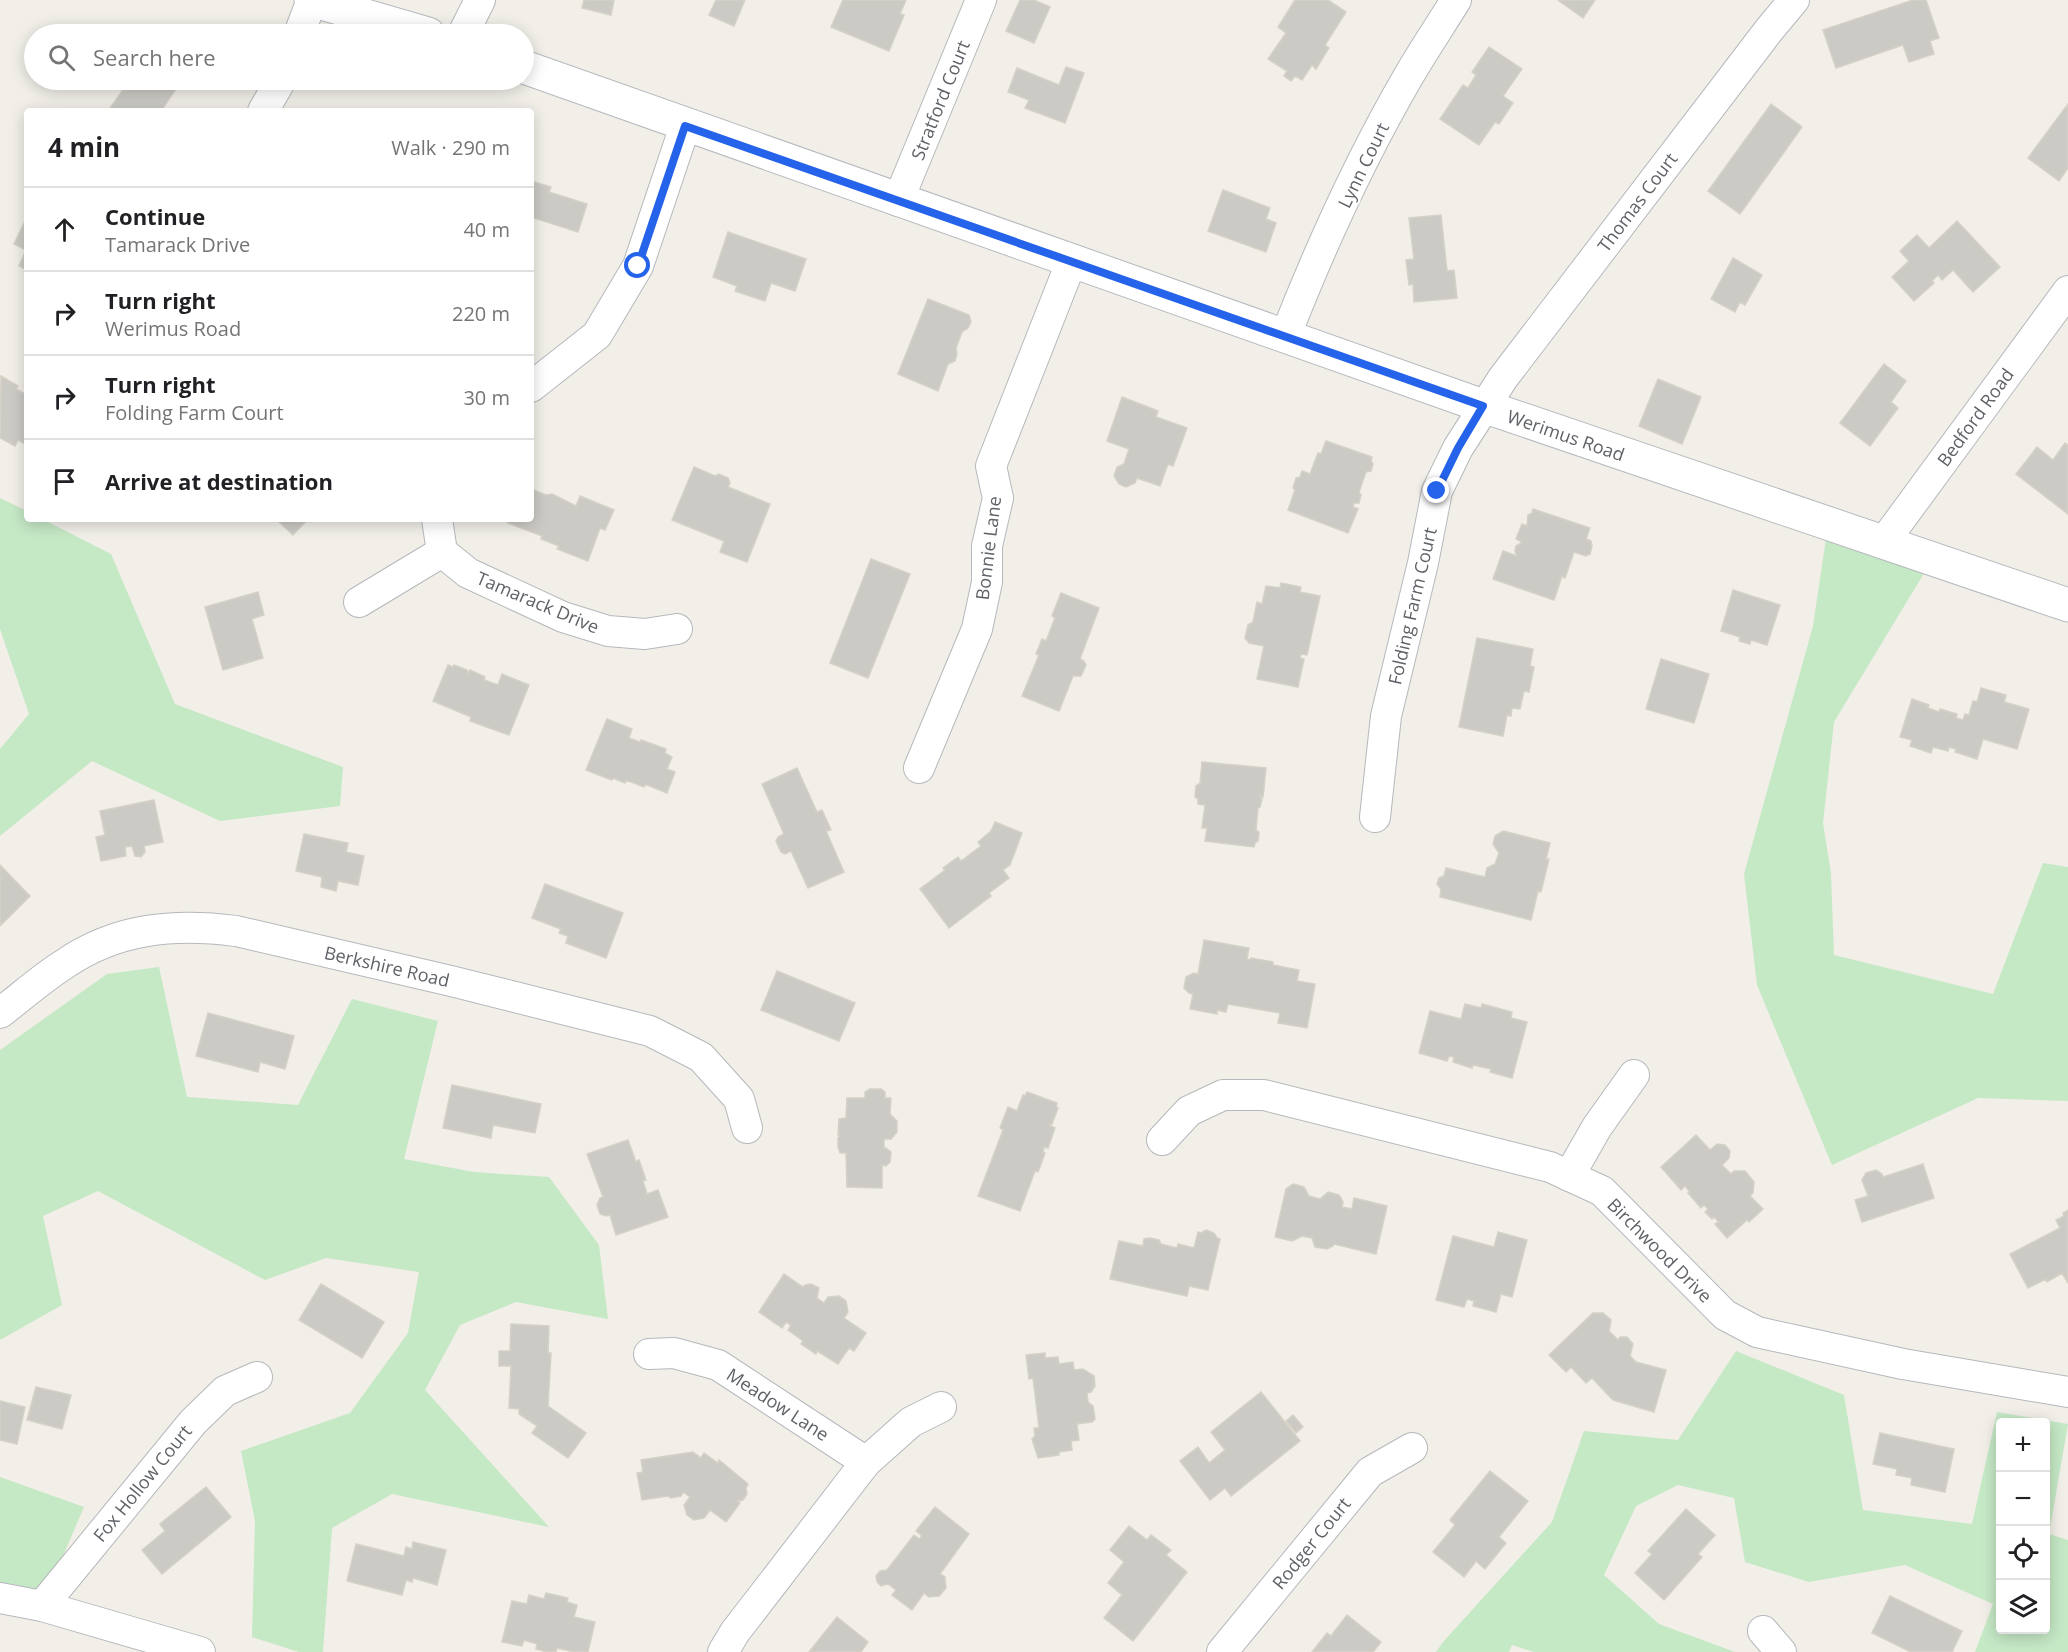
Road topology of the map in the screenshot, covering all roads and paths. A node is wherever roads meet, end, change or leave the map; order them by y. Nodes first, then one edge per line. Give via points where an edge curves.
1 (311, 0) edge
2 (480, 0) edge
3 (981, 0) edge
4 (1456, 0) edge
5 (1794, 0) edge
6 (303, 24) edge
7 (394, 24) edge
8 (469, 24) edge
9 (534, 71) edge
10 (275, 90) edge
11 (265, 108) edge
12 (685, 126) junction
13 (898, 201) junction
14 (1072, 260) junction
15 (2068, 291) edge
16 (1285, 337) junction
17 (534, 385) edge
18 (1483, 406) junction
19 (437, 522) edge
20 (1882, 543) junction
21 (442, 552) junction
22 (359, 602) dead end
23 (2068, 605) edge
24 (677, 629) dead end
25 (919, 768) dead end
26 (1375, 817) dead end
27 (0, 1013) edge
28 (1634, 1075) dead end
29 (747, 1128) dead end
30 (1162, 1140) dead end
31 (1569, 1176) junction
32 (649, 1354) dead end
33 (256, 1377) dead end
34 (2068, 1392) edge
35 (941, 1407) dead end
36 (1412, 1448) dead end
37 (866, 1462) junction
38 (0, 1598) edge
39 (42, 1606) junction
40 (200, 1652) edge
41 (723, 1652) edge
42 (1222, 1652) edge

1 - 6 street
1 - 7 main road
2 - 8 street
3 - 13 street, Stratford Court
4 - 16 street, Lynn Court via 1372,145 1305,285
5 - 18 street, Thomas Court
9 - 12 main road, Werimus Road
10 - 11 street
12 - 13 main road, Werimus Road
12 - 17 street via 638,266 597,335
13 - 14 main road, Werimus Road
14 - 16 main road, Werimus Road
14 - 25 street, Bonnie Lane via 991,466 998,498 987,546 987,582 977,628
15 - 20 street, Bedford Road
16 - 18 main road, Werimus Road
18 - 20 main road, Werimus Road
18 - 26 street, Folding Farm Court via 1437,491 1386,716
19 - 21 street
20 - 23 main road, Werimus Road
21 - 22 street
21 - 24 street, Tamarack Drive via 468,573 563,617 608,631 645,634
27 - 29 street, Berkshire Road via 63,964 127,935 166,927 236,931 650,1031 701,1057 739,1099
28 - 31 street
30 - 31 street, Birchwood Drive via 1189,1112 1223,1095 1264,1095 1550,1167
31 - 34 street, Birchwood Drive via 1602,1191 1725,1315 1757,1332 1903,1364
32 - 37 street, Meadow Lane via 674,1353 718,1365
33 - 39 street, Fox Hollow Court via 225,1391 193,1422
35 - 37 street via 911,1422
36 - 42 street, Rodger Court via 1370,1472
37 - 41 street
38 - 39 street
39 - 40 street

